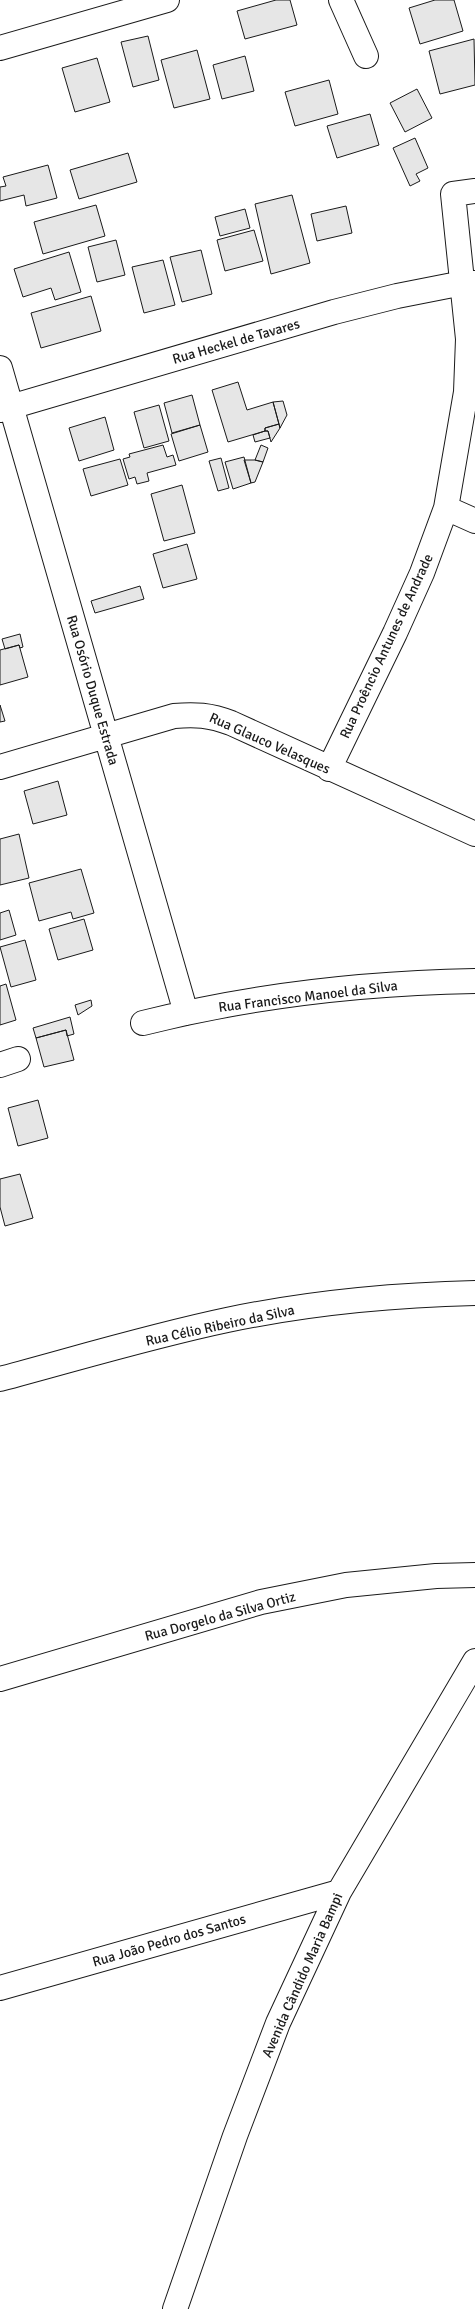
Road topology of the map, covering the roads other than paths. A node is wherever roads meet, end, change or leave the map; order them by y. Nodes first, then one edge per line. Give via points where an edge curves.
1 (167, 0) edge
2 (341, 0) edge
3 (0, 48) edge
4 (366, 56) dead end
5 (464, 193) edge
6 (469, 283) edge
7 (0, 368) edge
8 (6, 408) edge
9 (446, 508) junction
10 (475, 521) edge
11 (106, 736) junction
12 (0, 767) edge
13 (329, 769) junction
14 (475, 834) edge
15 (475, 981) edge
16 (186, 1013) junction
17 (143, 1023) dead end
18 (475, 1293) edge
19 (0, 1379) edge
20 (475, 1575) edge
21 (475, 1662) edge
22 (0, 1679) edge
23 (339, 1892) junction
24 (0, 1988) edge
25 (175, 2309) edge

1 - 3 street
2 - 4 street
5 - 6 street, Rua Proêncio Antunes de Andrade
6 - 8 street, Rua Heckel de Tavares via 334,312
6 - 9 street, Rua Proêncio Antunes de Andrade via 466,392
7 - 8 street, Rua Osório Duque Estrada
8 - 11 street, Rua Osório Duque Estrada
9 - 10 street
9 - 13 street, Rua Proêncio Antunes de Andrade via 399,625
11 - 12 street, Rua Glauco Velasques
11 - 13 street, Rua Glauco Velasques via 174,716 197,713 213,716
11 - 16 street, Rua Osório Duque Estrada
13 - 14 street, Rua Glauco Velasques
15 - 16 street, Rua Francisco Manoel da Silva via 426,982 306,994
16 - 17 street, Rua Francisco Manoel da Silva
18 - 19 street, Rua Célio Ribeiro da Silva via 387,1297 227,1320
20 - 22 street, Rua Dorgelo da Silva Ortiz via 346,1585 261,1602
21 - 23 street, Avenida Cândido Maria Bampi
23 - 24 street, Rua João Pedro dos Santos
23 - 25 street, Avenida Cândido Maria Bampi via 278,2023

